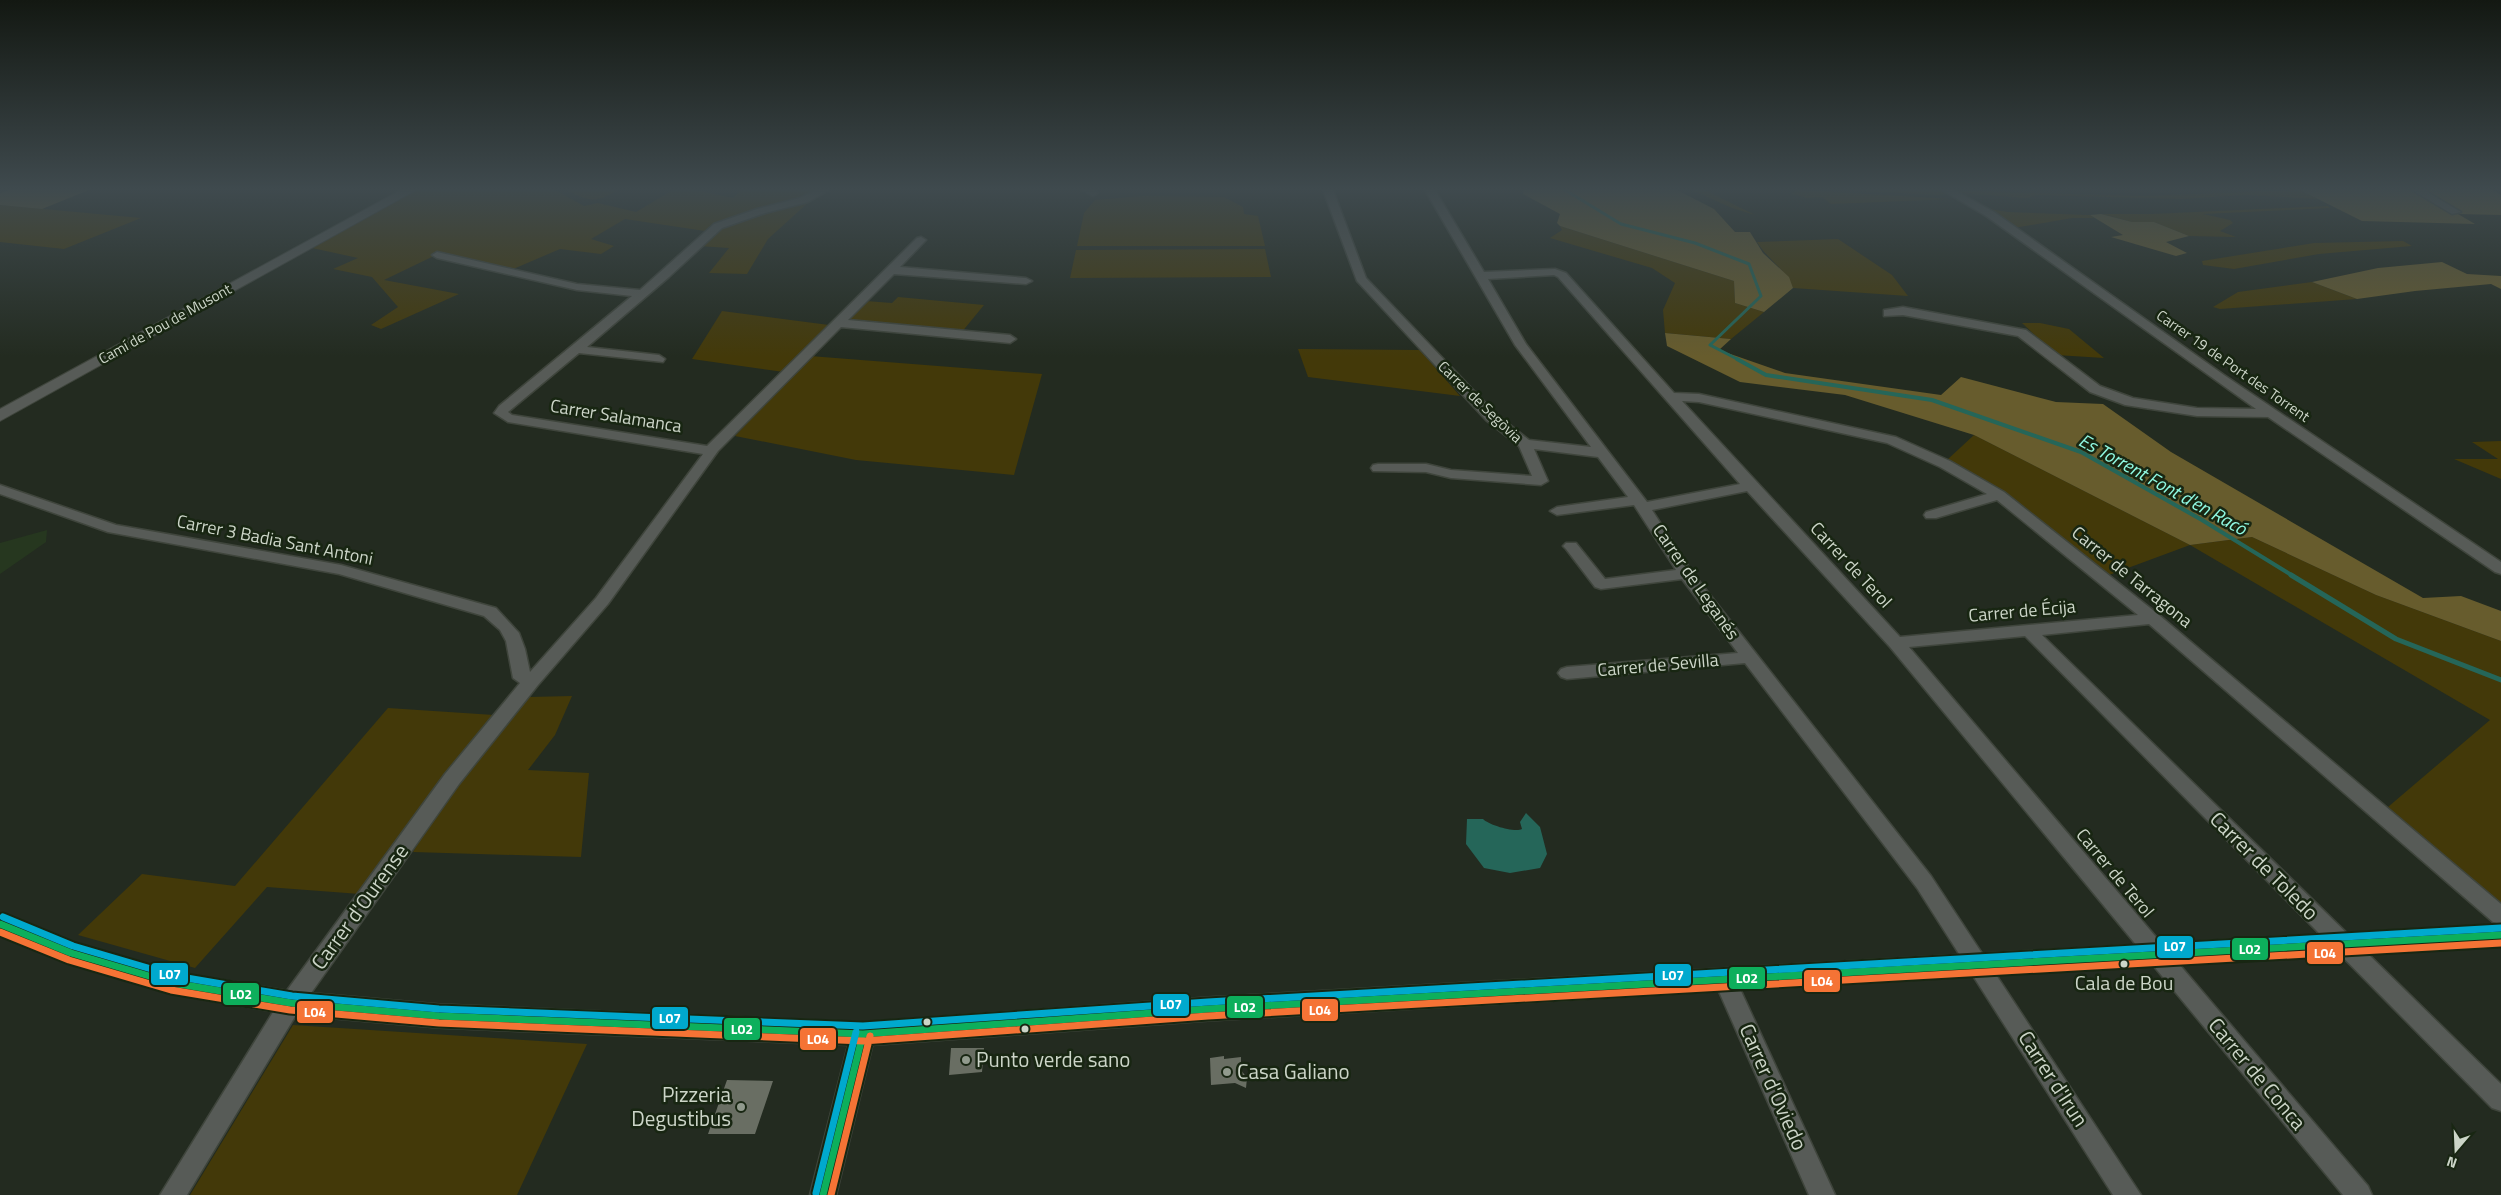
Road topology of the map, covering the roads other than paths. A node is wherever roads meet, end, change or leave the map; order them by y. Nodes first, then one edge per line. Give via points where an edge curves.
1 (309, 246) edge
2 (695, 246) edge
3 (915, 246) edge
4 (1349, 246) edge
5 (1462, 246) edge
6 (2035, 246) edge
7 (437, 255) dead end
8 (891, 270) junction
9 (1480, 276) junction
10 (1026, 281) dead end
11 (642, 294) junction
12 (1888, 313) dead end
13 (839, 323) junction
14 (1010, 339) dead end
15 (576, 349) junction
16 (659, 359) dead end
17 (1671, 397) junction
18 (2271, 413) junction
19 (0, 416) edge
20 (1525, 444) junction
21 (710, 451) junction
22 (1603, 453) junction
23 (1378, 468) dead end
24 (1750, 486) junction
25 (0, 489) edge
26 (1999, 495) junction
27 (1641, 503) junction
28 (1557, 511) dead end
29 (1931, 515) dead end
30 (1571, 546) dead end
31 (2501, 569) edge
32 (1686, 574) junction
33 (2153, 619) junction
34 (2028, 630) junction
35 (1896, 643) junction
36 (1750, 657) junction
37 (1567, 673) dead end
38 (532, 681) junction
39 (2501, 916) edge
40 (0, 924) edge
41 (2501, 935) edge
42 (2341, 943) junction
43 (2156, 953) junction
44 (1978, 964) junction
45 (1724, 978) junction
46 (290, 1003) junction
47 (863, 1034) junction
48 (2501, 1100) edge
49 (172, 1195) edge
50 (823, 1195) edge
51 (1822, 1195) edge
52 (2128, 1195) edge
53 (2359, 1195) edge

1 - 19 street, Camí de Pou de Musont
2 - 11 street, Carrer Salamanca
3 - 8 street
4 - 20 street, Carrer de Segòvia via 1362,279 1491,417
5 - 9 street, Carrer de Leganés
6 - 18 street, Carrer 19 de Port des Torrent
7 - 11 street via 577,287
8 - 10 street
8 - 13 street
9 - 17 street, Carrer de Terol via 1555,272 1562,275
9 - 22 street, Carrer de Leganés via 1521,344
11 - 15 street, Carrer Salamanca
12 - 18 street via 1904,311 2022,334 2094,389 2130,402 2197,412
13 - 14 street
13 - 21 street
15 - 16 street
15 - 21 street, Carrer Salamanca via 504,408 503,416
17 - 24 street, Carrer de Terol
17 - 26 street, Carrer de Tarragona via 1699,398 1891,440 1945,464
18 - 31 street, Carrer 19 de Port des Torrent
20 - 22 street
20 - 23 street, Carrer de Segòvia via 1541,481 1450,474 1426,468
21 - 38 street via 602,601
22 - 27 street, Carrer de Leganés
24 - 27 street
24 - 35 street, Carrer de Terol
25 - 38 street, Carrer 3 Badia Sant Antoni via 113,529 341,570 490,612 508,629 518,646 522,678
26 - 29 street
26 - 33 street, Carrer de Tarragona
27 - 28 street
27 - 32 street, Carrer de Leganés
30 - 32 street via 1601,584
32 - 36 street, Carrer de Leganés
33 - 34 street, Carrer de Écija
33 - 39 street, Carrer de Tarragona
34 - 35 street, Carrer de Écija
34 - 42 street, Carrer de Toledo
35 - 43 street, Carrer de Terol
36 - 37 street, Carrer de Sevilla
36 - 44 street, Carrer de Leganés via 1924,882
38 - 46 street, Carrer d'Ourense via 452,779
40 - 46 street via 71,953 173,984
41 - 42 street
42 - 43 street
42 - 48 street, Carrer de Toledo
43 - 44 street
43 - 53 street, Carrer de Conca
44 - 45 street
44 - 52 street, Carrer d'Irun
45 - 47 street via 1208,1009
45 - 51 street, Carrer d'Oviedo
46 - 47 street via 439,1016
46 - 49 street, Carrer d'Ourense
47 - 50 street

